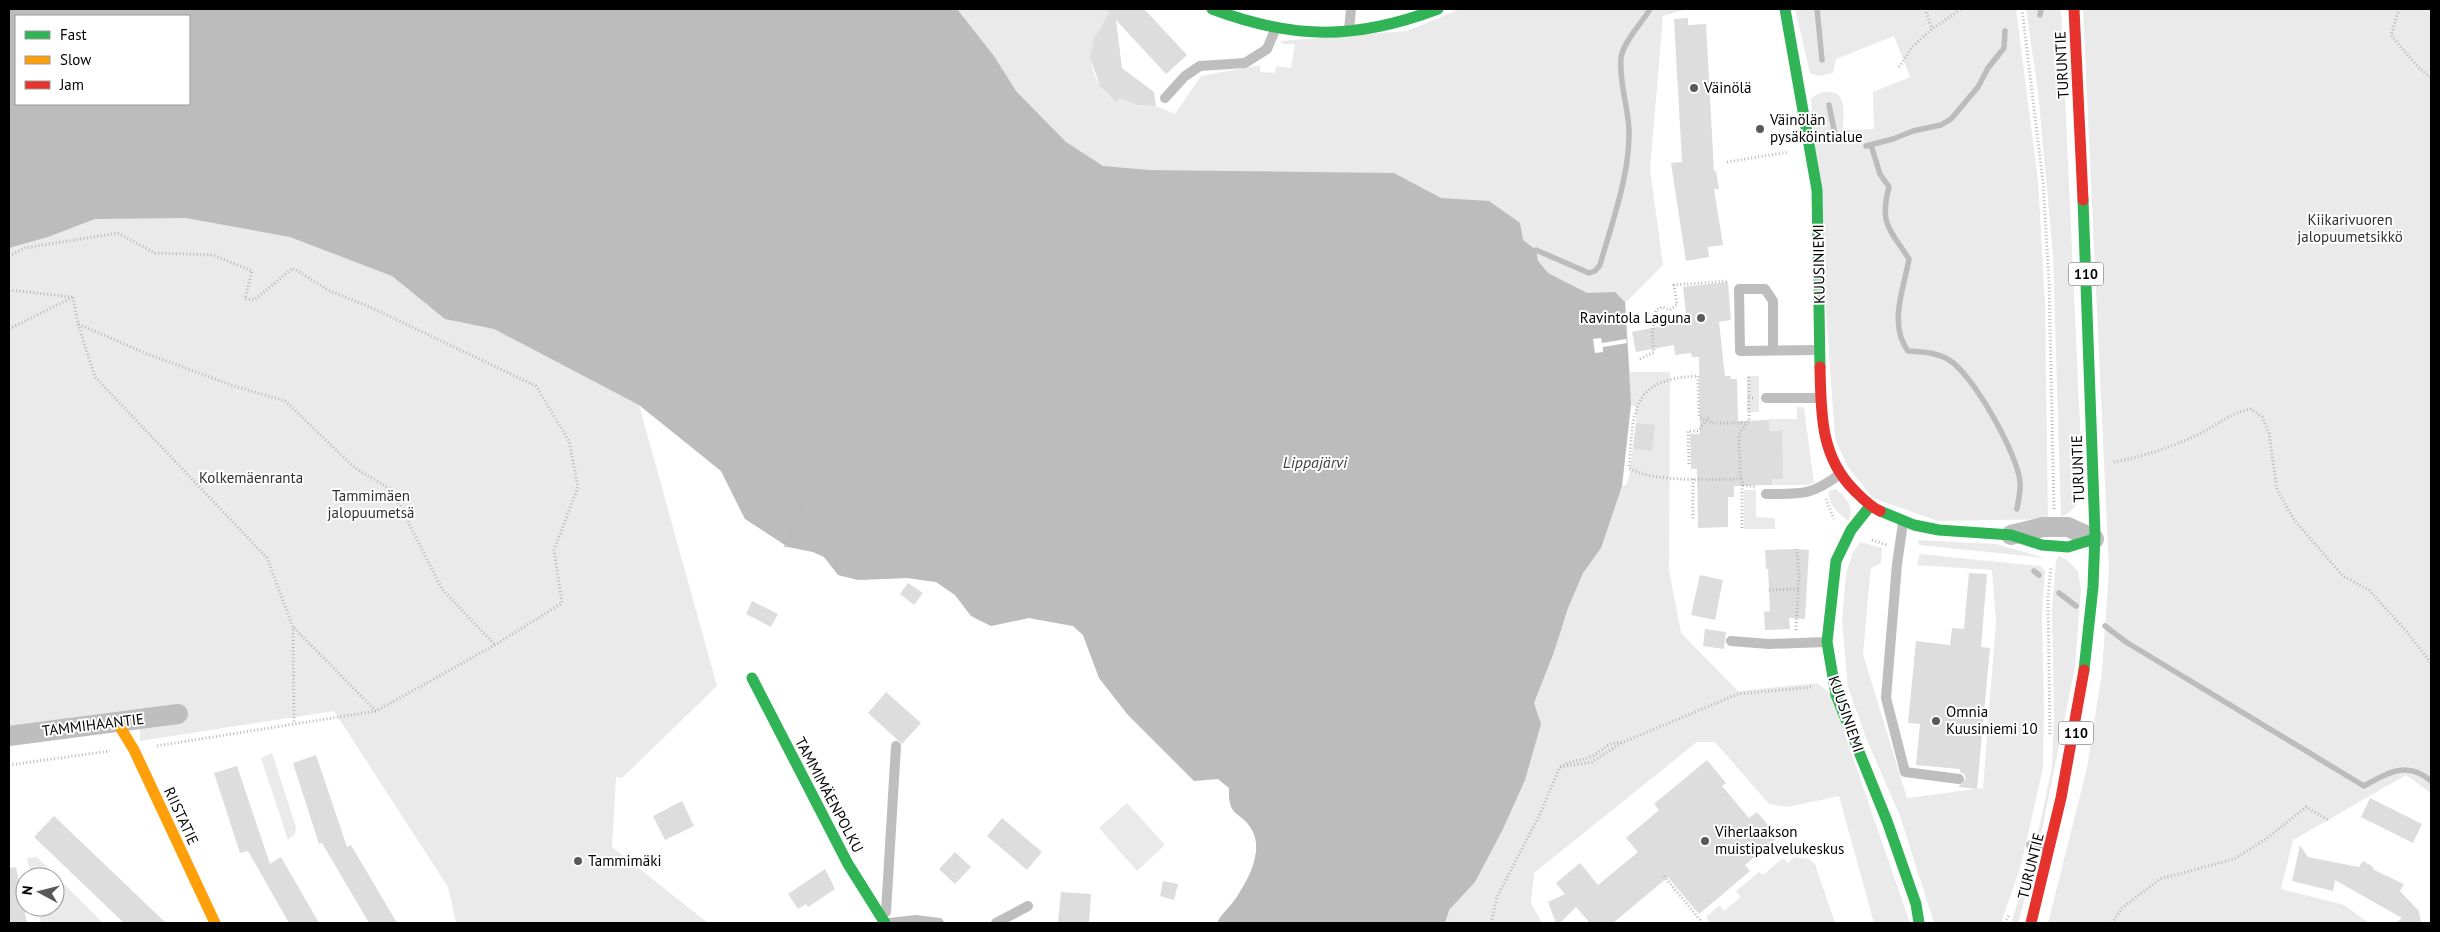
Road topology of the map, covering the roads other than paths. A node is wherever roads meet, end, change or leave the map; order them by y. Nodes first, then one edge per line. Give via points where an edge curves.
1 (1212, 9) edge
2 (1351, 9) edge
3 (1438, 9) edge
4 (1785, 9) edge
5 (2074, 9) edge
6 (1233, 13) edge
7 (1275, 29) junction
8 (1349, 32) junction
9 (1165, 98) dead end
10 (1773, 350) junction
11 (1820, 350) junction
12 (1766, 398) road end
13 (1821, 398) junction
14 (1841, 473) junction
15 (1766, 494) road end
16 (1870, 506) junction
17 (1904, 522) junction
18 (2010, 536) joint
19 (2094, 539) junction
20 (1731, 641) dead end
21 (1827, 642) junction
22 (752, 678) dead end
23 (178, 714) dead end
24 (117, 722) junction
25 (9, 736) edge
26 (896, 746) dead end
27 (1959, 779) dead end
28 (2031, 845) dead end
29 (2051, 850) junction
30 (1028, 906) dead end
31 (215, 923) edge
32 (887, 923) edge
33 (939, 923) edge
34 (996, 923) edge
35 (1919, 923) edge
36 (2031, 923) edge

1 - 6 street
2 - 8 lane
3 - 8 street via 1417,18
4 - 11 street, KUUSINIEMI via 1817,190
5 - 19 street, TURUNTIE / 110
6 - 7 street
7 - 8 street
7 - 9 lane via 1267,49 1260,54 1245,63 1200,66 1185,76
10 - 10 lane via 1773,301 1765,289 1739,289 1740,352
10 - 11 lane
11 - 13 street, KUUSINIEMI
12 - 13 lane
13 - 14 street, KUUSINIEMI via 1825,442
14 - 15 lane via 1822,487 1801,494
14 - 16 street, KUUSINIEMI
16 - 17 street, KUUSINIEMI
16 - 21 street, KUUSINIEMI via 1851,530 1834,569
17 - 18 street, KUUSINIEMI via 1938,530
17 - 27 lane via 1886,698 1904,772
18 - 19 street, KUUSINIEMI via 2043,527 2054,537 2068,527
19 - 29 street, TURUNTIE / 110 via 2093,585 2082,690 2074,746
20 - 21 lane via 1769,644
21 - 35 street, KUUSINIEMI via 1836,694 1887,821 1916,904
22 - 32 street, TAMMIMÄENPOLKU via 848,864
23 - 24 street, TAMMIHAANTIE
24 - 25 street, TAMMIHAANTIE
24 - 31 street, RIISTATIE via 134,750
26 - 32 lane
28 - 29 lane
29 - 36 street, TURUNTIE / 110
30 - 34 lane
32 - 33 lane via 916,920

